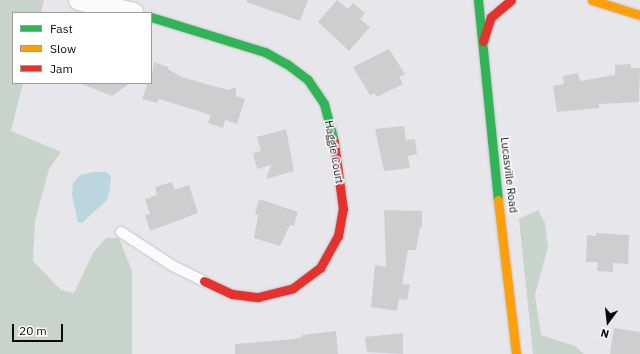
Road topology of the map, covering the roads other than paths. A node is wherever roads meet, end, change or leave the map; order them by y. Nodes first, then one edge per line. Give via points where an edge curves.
1 (79, 0) edge
2 (478, 0) edge
3 (511, 0) edge
4 (592, 0) edge
5 (100, 3) edge
6 (130, 12) edge
7 (640, 15) edge
8 (152, 17) edge
9 (481, 48) junction
10 (121, 232) dead end
11 (204, 281) joint
12 (516, 354) edge

1 - 5 street
2 - 9 street, Lucasville Road
3 - 9 street via 491,17
4 - 7 street
5 - 6 street
8 - 11 street, Haggle Court via 265,52 287,64 308,80 324,104 332,129 343,209 338,236 320,268 293,288 278,294 258,297 232,294
9 - 12 street, Lucasville Road
10 - 11 lane via 173,266

